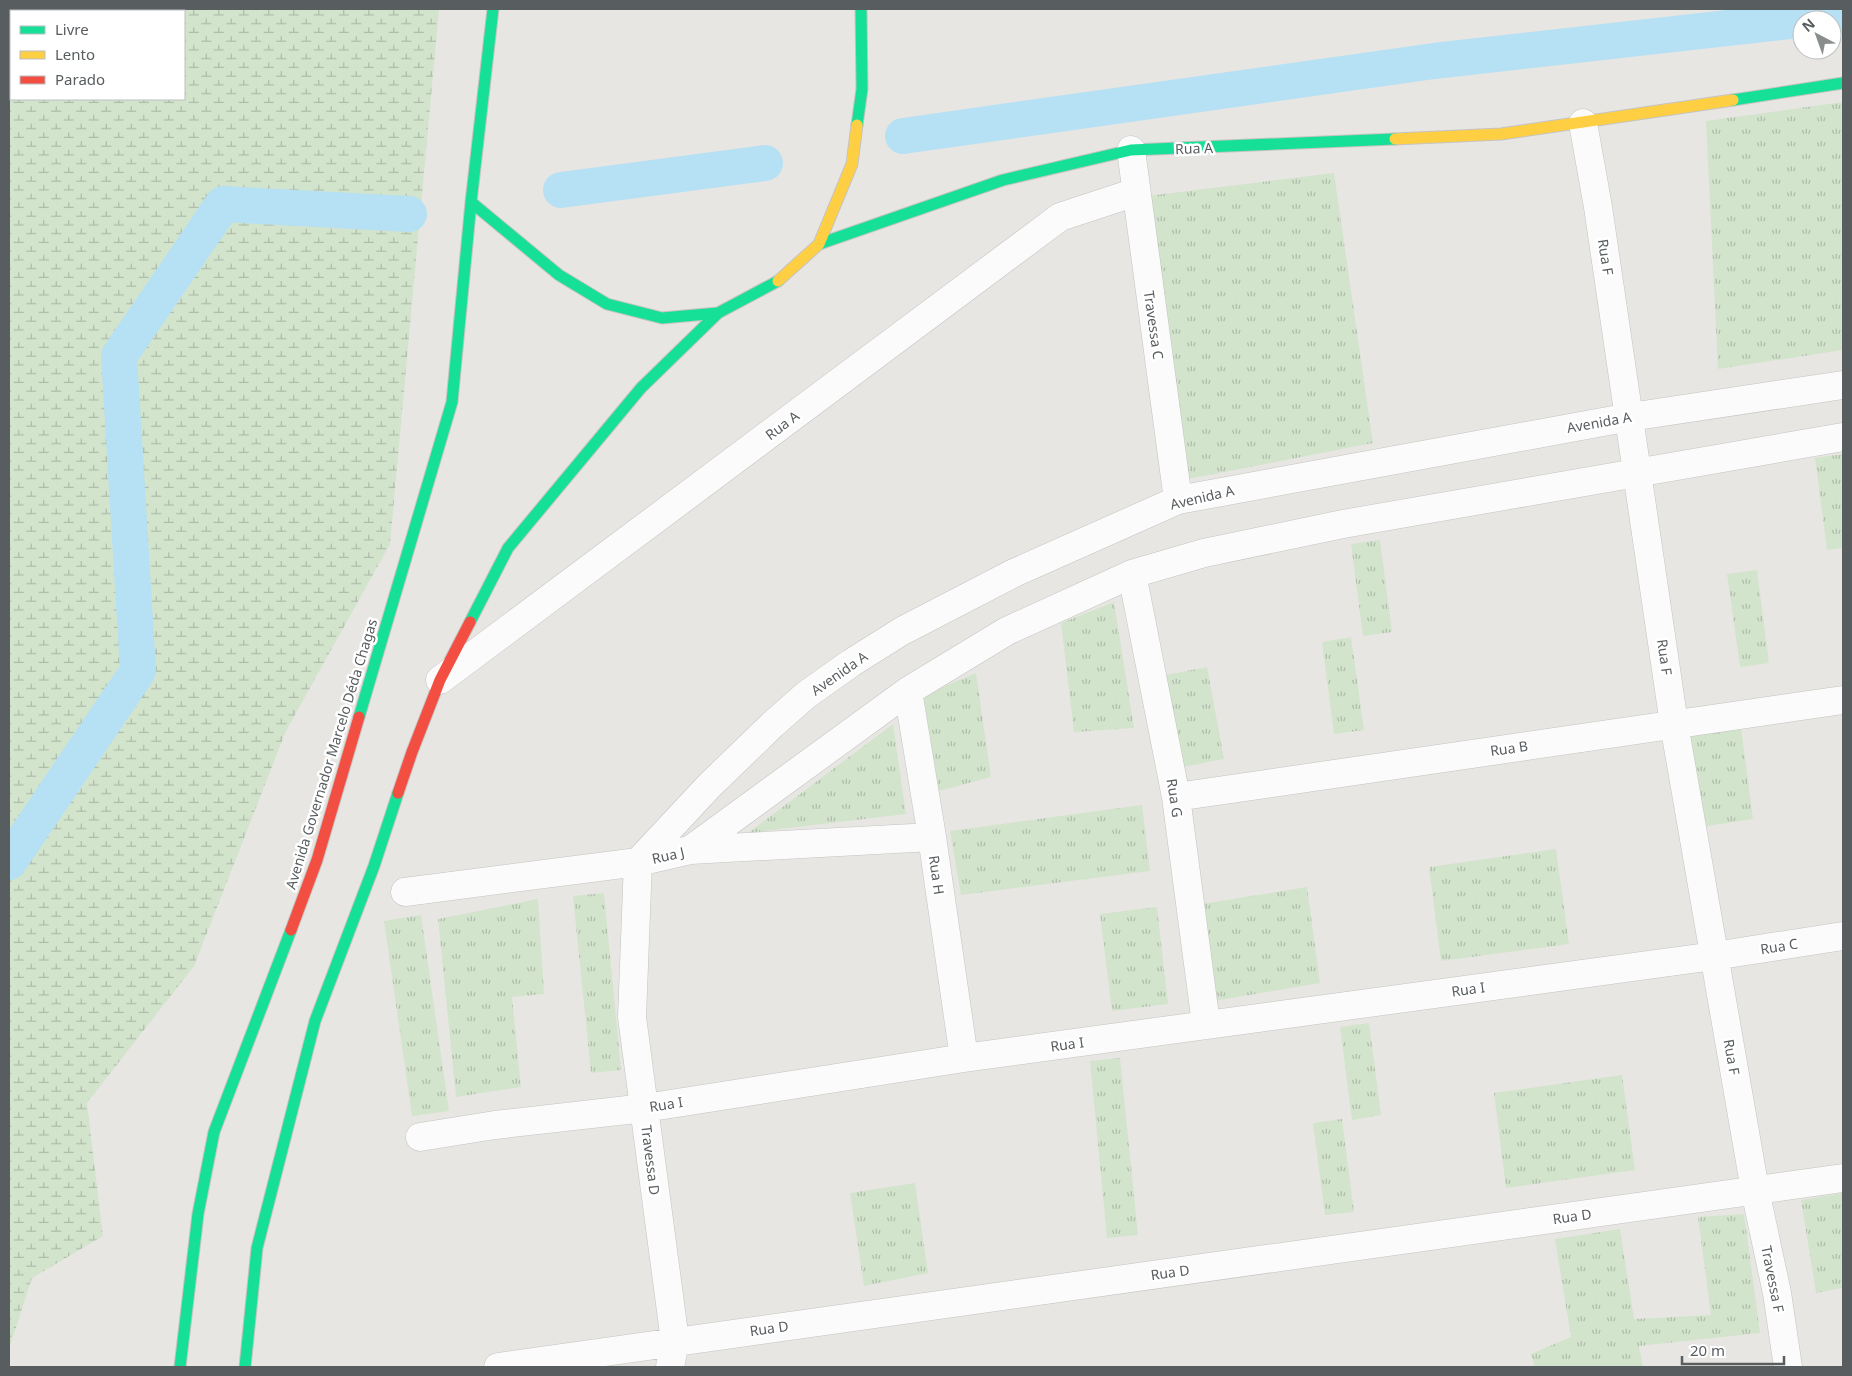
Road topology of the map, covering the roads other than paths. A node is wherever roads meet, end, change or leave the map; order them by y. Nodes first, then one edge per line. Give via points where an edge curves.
1 (493, 9) edge
2 (861, 9) edge
3 (1843, 82) edge
4 (1582, 123) junction
5 (1131, 150) junction
6 (1136, 192) junction
7 (471, 202) junction
8 (819, 244) junction
9 (718, 313) junction
10 (1843, 385) edge
11 (1630, 416) junction
12 (1843, 437) edge
13 (1638, 473) junction
14 (1178, 500) junction
15 (1132, 574) junction
16 (440, 680) junction
17 (908, 692) junction
18 (1843, 700) edge
19 (1674, 724) junction
20 (1176, 797) junction
21 (932, 837) junction
22 (690, 850) junction
23 (638, 862) junction
24 (405, 892) dead end
25 (1843, 936) edge
26 (1714, 956) junction
27 (1206, 1024) junction
28 (964, 1058) junction
29 (644, 1108) junction
30 (420, 1137) dead end
31 (1843, 1178) edge
32 (1755, 1190) junction
33 (675, 1341) junction
34 (180, 1367) edge
35 (246, 1367) edge
36 (498, 1367) edge
37 (670, 1367) edge
38 (1788, 1367) edge

1 - 7 main road, Avenida Governador Marcelo Déda Chagas
2 - 8 main road via 862,89 852,164
3 - 4 main road, Rua A
4 - 5 main road, Rua A via 1482,135
4 - 11 street, Rua F
5 - 6 street, Travessa C
5 - 8 main road, Rua A via 1003,180
6 - 14 street, Travessa C
6 - 16 street, Rua A via 1060,217
7 - 9 main road via 559,275 607,304 662,318
7 - 34 main road, Avenida Governador Marcelo Déda Chagas via 452,402 317,860 214,1132 198,1214
8 - 9 main road via 776,282
9 - 16 main road via 641,388 508,548
10 - 11 street, Avenida A
11 - 13 street, Rua F
11 - 14 street, Avenida A
12 - 13 street
13 - 15 street via 1343,524 1204,553
13 - 19 street, Rua F
14 - 23 street, Avenida A via 1014,573 902,631 851,663 806,695 772,725
15 - 17 street via 1007,631
15 - 20 street, Rua G
16 - 35 main road via 315,1021 257,1248
17 - 21 street, Rua H
17 - 22 street
18 - 19 street, Rua B
19 - 20 street, Rua B
19 - 26 street, Rua F
20 - 27 street, Rua G
21 - 22 street, Rua J
21 - 28 street, Rua H
22 - 23 street, Rua J
23 - 24 street, Rua J
23 - 29 street, Travessa D via 632,1017
25 - 26 street, Rua C
26 - 27 street, Rua I
26 - 32 street, Rua F
27 - 28 street, Rua I
28 - 29 street, Rua I
29 - 30 street, Rua I
29 - 33 street, Travessa D
31 - 32 street, Rua D
32 - 33 street, Rua D
32 - 38 street, Travessa F via 1777,1292
33 - 36 street, Rua D
33 - 37 street, Travessa D

